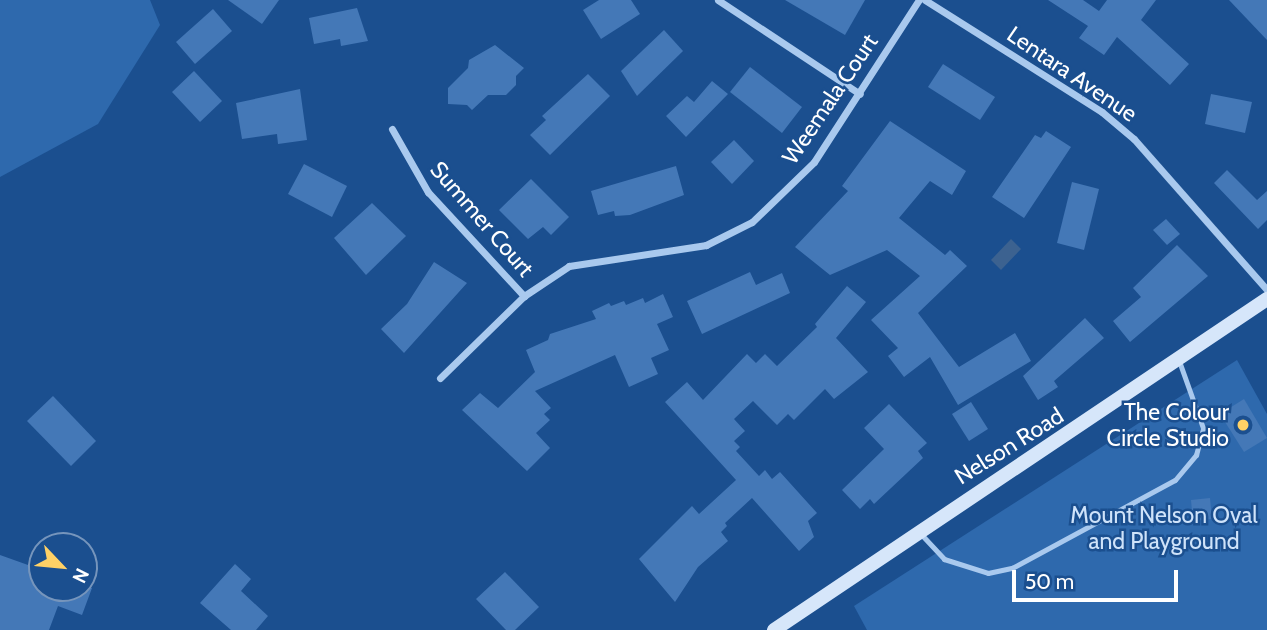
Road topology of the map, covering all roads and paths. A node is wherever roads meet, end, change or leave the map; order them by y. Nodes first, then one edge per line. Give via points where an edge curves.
1 (718, 0) edge
2 (919, 0) edge
3 (925, 0) edge
4 (860, 94) junction
5 (392, 128) dead end
6 (1267, 290) edge
7 (524, 296) junction
8 (1267, 299) edge
9 (1179, 362) junction
10 (440, 378) dead end
11 (918, 531) junction
12 (774, 630) edge

1 - 4 street
2 - 4 street, Weemala Court
3 - 6 street, Lentara Avenue via 1102,112 1133,139
4 - 7 street, Weemala Court via 800,178 739,231 706,245 588,260 546,278
5 - 7 street, Summer Court via 428,192
7 - 10 street, Weemala Court
8 - 9 main road, Nelson Road
9 - 11 main road, Nelson Road
9 - 11 lane via 1203,428 1196,454 1175,480 1012,568 988,573 944,559
11 - 12 main road, Nelson Road

